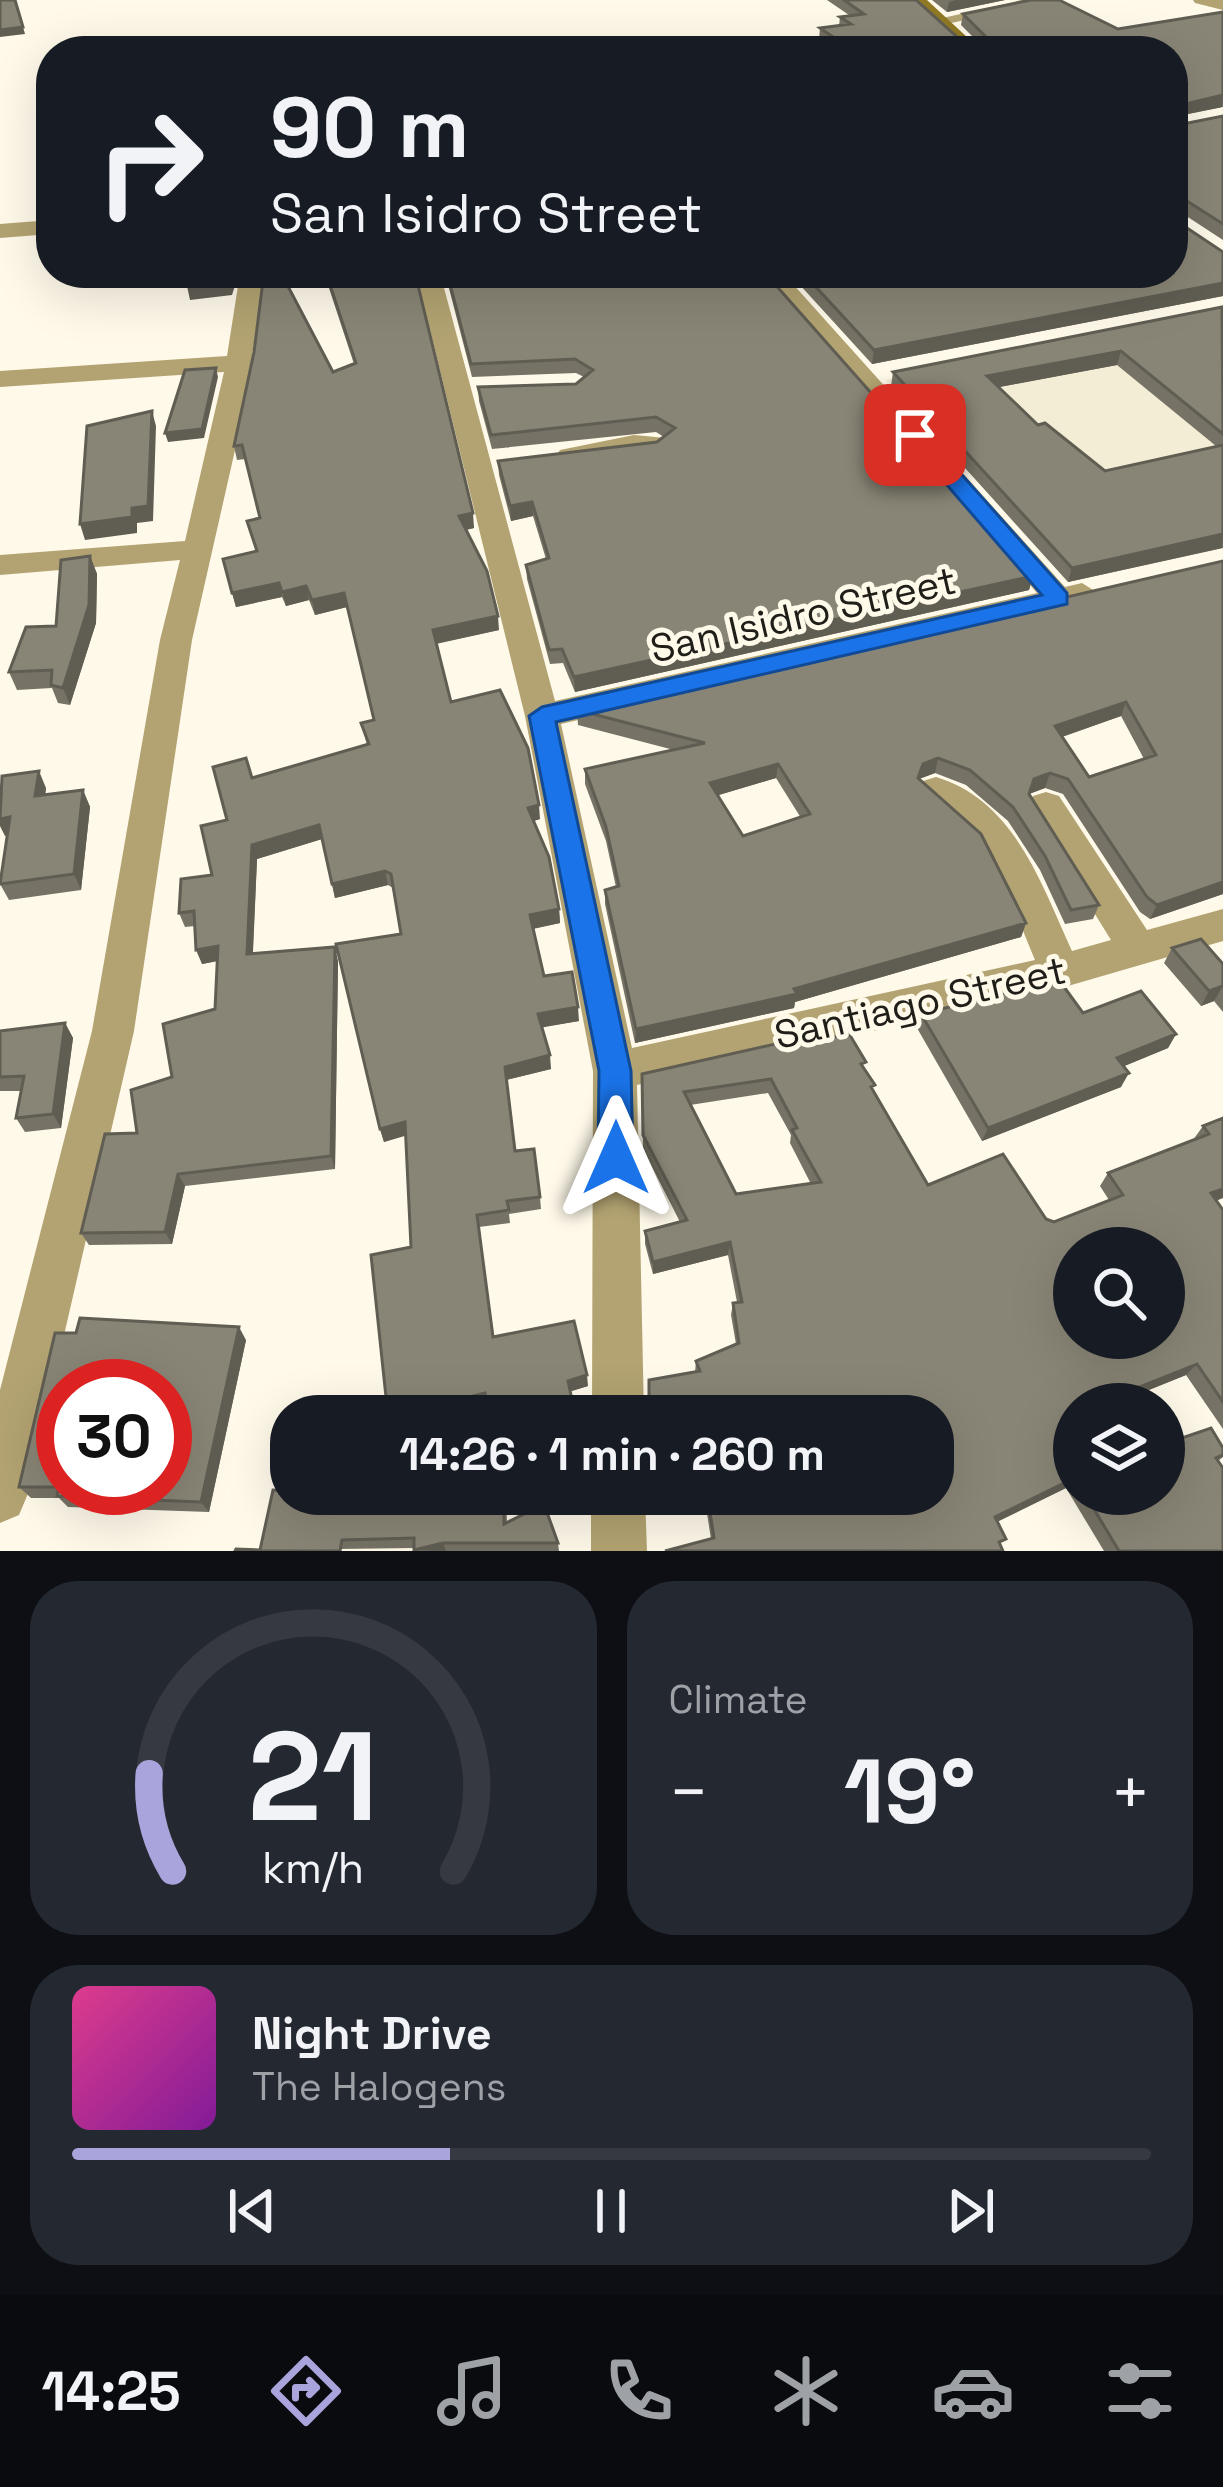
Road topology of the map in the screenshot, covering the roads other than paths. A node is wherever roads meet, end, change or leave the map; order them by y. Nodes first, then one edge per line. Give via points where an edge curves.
1 (917, 0) edge
2 (1049, 0) edge
3 (1201, 0) edge
4 (1223, 4) edge
5 (942, 20) junction
6 (958, 36) edge
7 (36, 228) edge
8 (0, 231) edge
9 (249, 288) edge
10 (433, 288) edge
11 (786, 288) edge
12 (239, 363) junction
13 (0, 380) edge
14 (656, 444) edge
15 (537, 459) edge
16 (198, 549) junction
17 (0, 565) edge
18 (1120, 585) edge
19 (1059, 598) junction
20 (542, 716) junction
21 (936, 790) edge
22 (1046, 806) dead end
23 (1223, 925) edge
24 (1138, 949) junction
25 (1061, 970) junction
26 (615, 1071) junction
27 (618, 1395) edge
28 (0, 1496) edge
29 (618, 1515) edge
30 (619, 1551) edge

1 - 5 main road
2 - 5 street
3 - 4 street
5 - 6 main road
7 - 8 street
9 - 12 street
10 - 20 street via 470,390
11 - 19 street via 877,375
12 - 13 street
12 - 16 street
14 - 15 street
16 - 17 street
16 - 28 street via 113,1031
18 - 19 street, San Isidro Street
19 - 20 street, San Isidro Street
20 - 26 street
21 - 25 street via 961,799 992,830
22 - 24 street
23 - 24 street, Santiago Street
24 - 25 street, Santiago Street
25 - 26 street, Santiago Street
26 - 27 street
29 - 30 street

